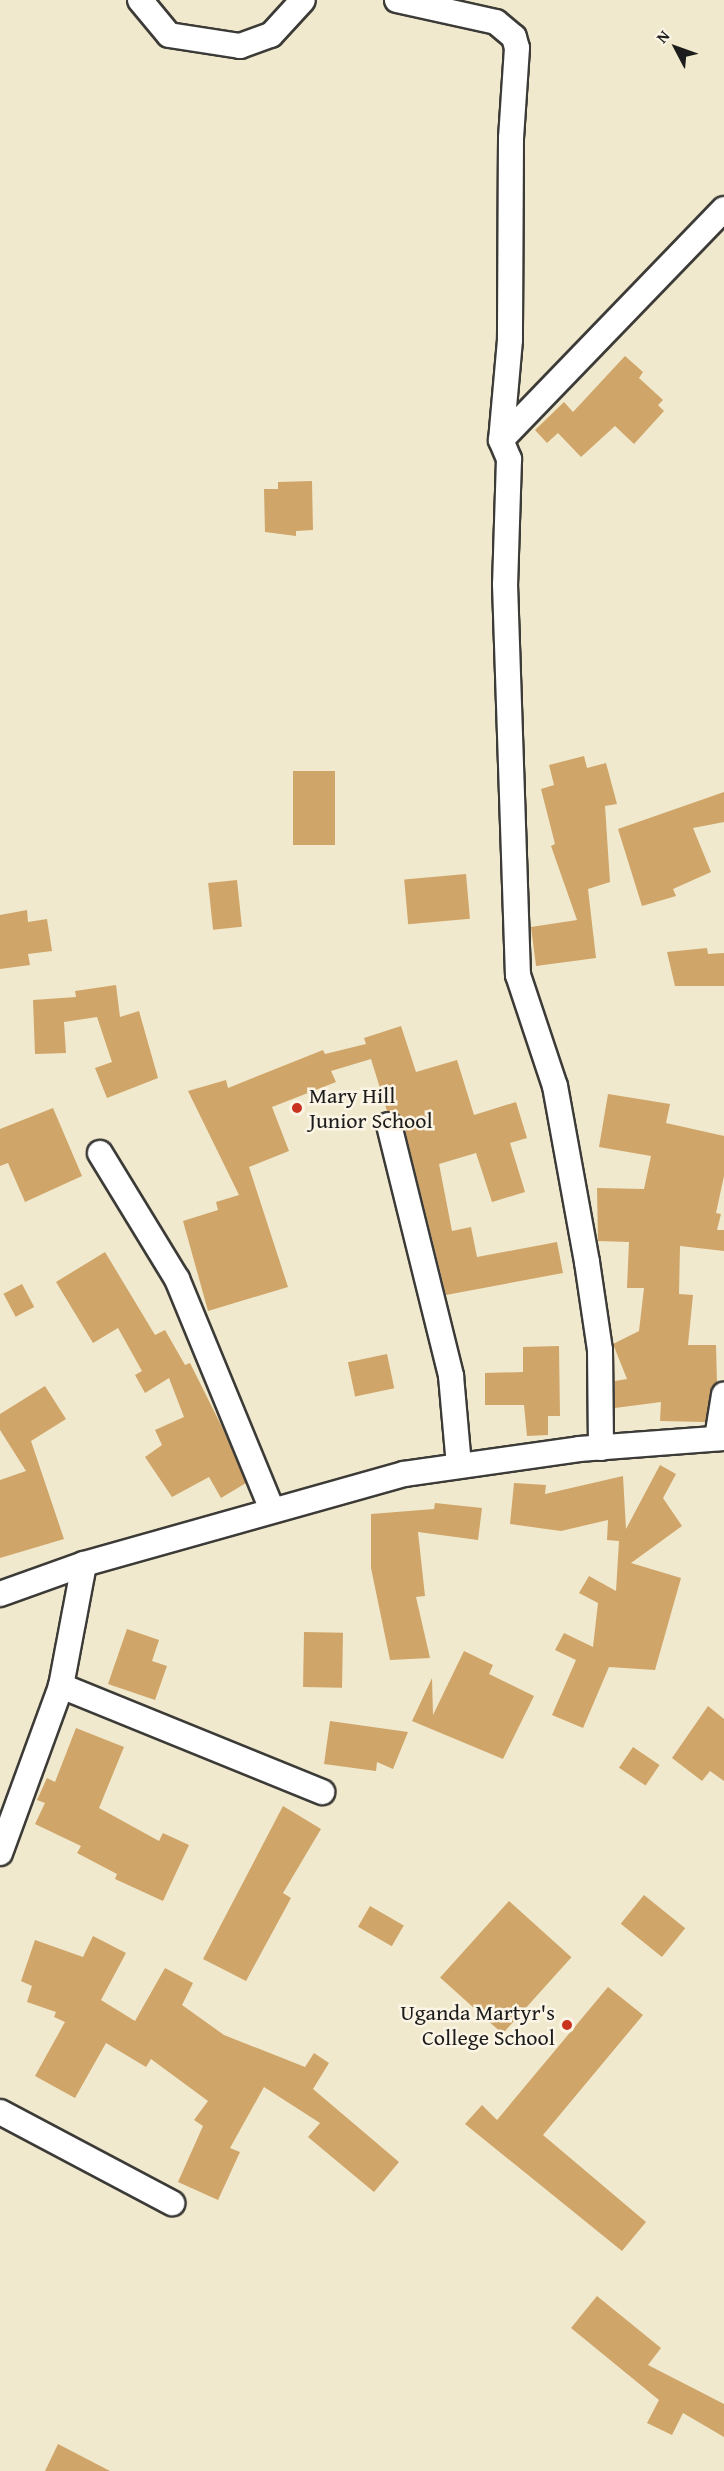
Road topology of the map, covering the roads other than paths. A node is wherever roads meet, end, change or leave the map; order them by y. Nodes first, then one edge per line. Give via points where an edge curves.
1 (140, 0) edge
2 (303, 0) edge
3 (397, 0) edge
4 (724, 209) edge
5 (501, 440) junction
6 (390, 1125) dead end
7 (100, 1153) dead end
8 (724, 1395) edge
9 (721, 1438) edge
10 (601, 1448) junction
11 (459, 1466) junction
12 (272, 1509) junction
13 (84, 1564) junction
14 (0, 1594) edge
15 (61, 1686) junction
16 (322, 1792) dead end
17 (0, 1852) edge
18 (0, 2112) edge
19 (172, 2203) dead end

1 - 2 street via 169,35 240,46 271,35
3 - 5 street via 496,22 514,37 518,48 511,138 510,340
4 - 5 street
5 - 10 street via 509,459 505,584 518,975 555,1086 588,1262 600,1350
6 - 11 street via 452,1376
7 - 12 street via 177,1279
8 - 9 street
9 - 10 street
10 - 11 street
11 - 12 street via 404,1474
12 - 13 street
13 - 14 street
13 - 15 street
15 - 16 street
15 - 17 street
18 - 19 street

